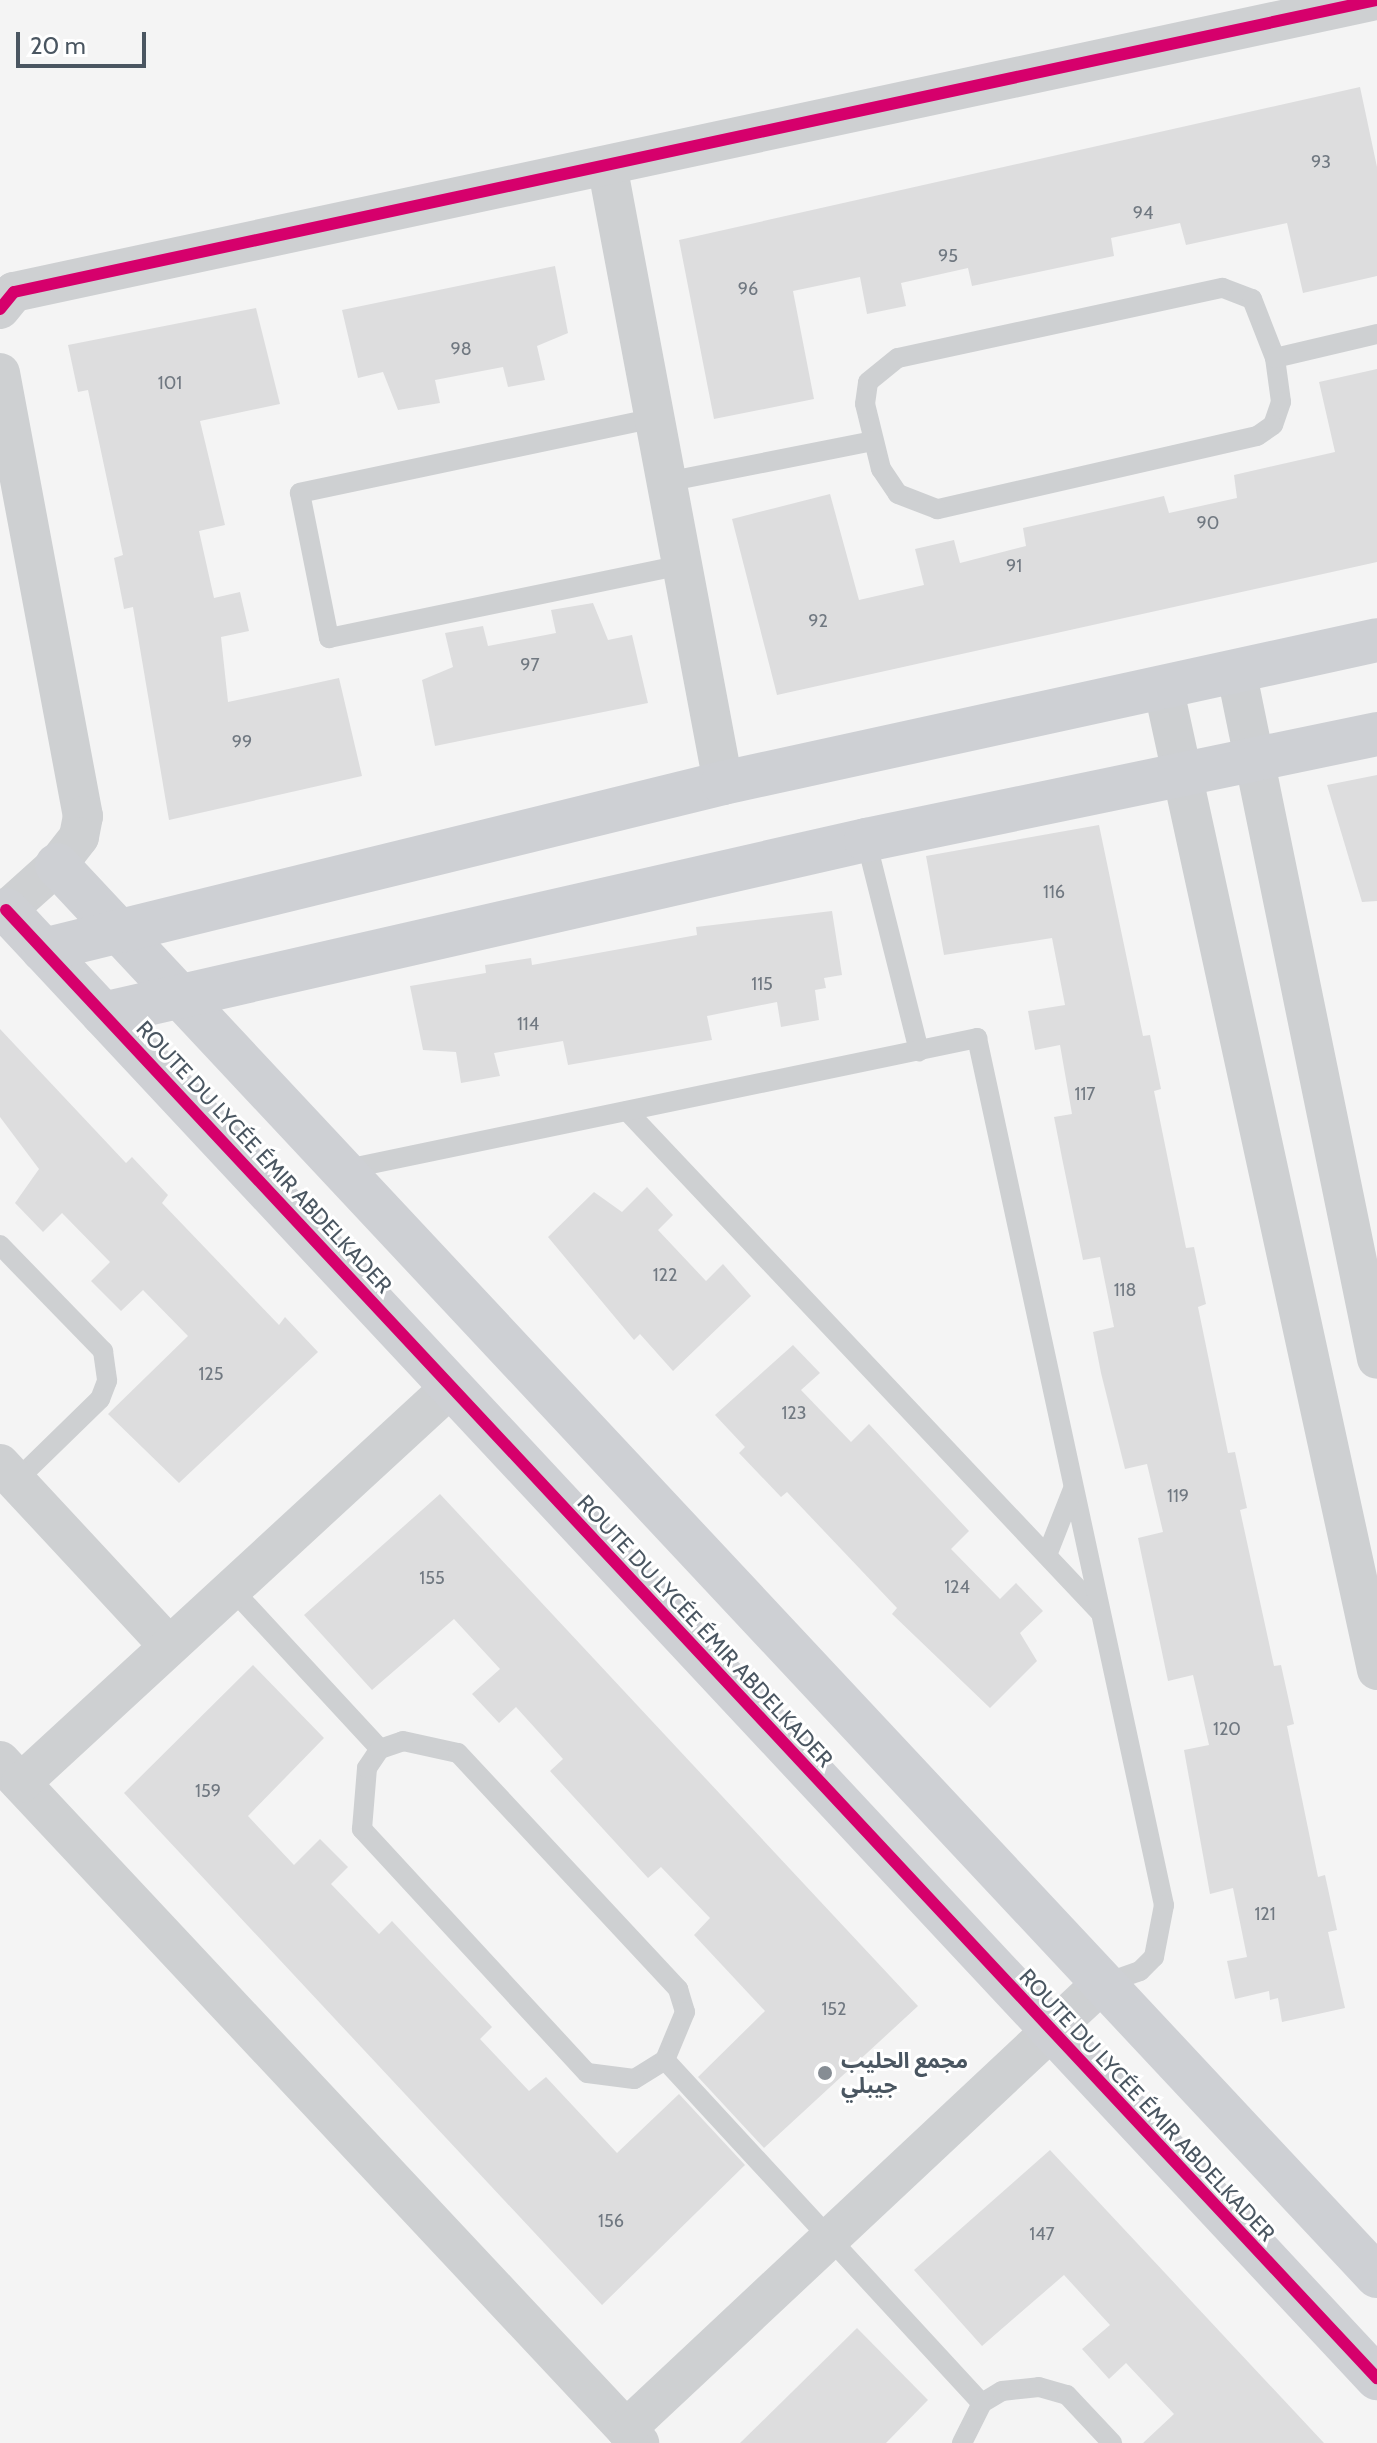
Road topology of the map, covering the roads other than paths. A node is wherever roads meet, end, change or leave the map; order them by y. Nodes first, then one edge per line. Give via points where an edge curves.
1 (1376, 0) edge
2 (608, 170) junction
3 (0, 309) edge
4 (1377, 334) edge
5 (1275, 358) junction
6 (0, 373) edge
7 (655, 418) junction
8 (873, 441) junction
9 (666, 482) junction
10 (681, 565) junction
11 (1377, 640) edge
12 (1236, 670) junction
13 (1163, 686) junction
14 (1377, 734) edge
15 (1254, 760) junction
16 (1181, 775) junction
17 (723, 783) junction
18 (866, 840) junction
19 (57, 865) junction
20 (3, 913) edge
21 (113, 932) junction
22 (43, 950) junction
23 (178, 997) junction
24 (103, 1014) junction
25 (919, 1051) junction
26 (627, 1111) junction
27 (342, 1170) junction
28 (0, 1245) edge
29 (1375, 1343) edge
30 (1309, 1350) junction
31 (451, 1387) junction
32 (8, 1472) edge
33 (1073, 1489) junction
34 (1047, 1555) junction
35 (231, 1588) junction
36 (1099, 1611) junction
37 (169, 1646) junction
38 (1377, 1670) edge
39 (380, 1749) junction
40 (10, 1772) edge
41 (1100, 1985) junction
42 (1050, 2031) junction
43 (665, 2060) junction
44 (830, 2236) junction
45 (1361, 2239) edge
46 (1377, 2276) edge
47 (1377, 2378) edge
48 (982, 2403) junction
49 (632, 2436) edge
50 (962, 2443) edge
51 (1112, 2443) edge

1 - 2 street
2 - 3 street via 14,292
2 - 7 street
4 - 5 lane
5 - 8 lane via 1281,402 1273,425 1257,436 937,509 898,494
5 - 8 lane via 1252,299 1223,288 1208,291 898,358 868,382
6 - 19 street via 83,816 79,837
7 - 9 street
7 - 10 lane via 300,493 329,638
8 - 9 lane
9 - 10 street
10 - 17 street
11 - 12 street
12 - 13 street
12 - 15 street
13 - 16 street
13 - 17 street
14 - 15 street
15 - 16 street
15 - 29 street
16 - 18 street
16 - 30 street
17 - 21 street
18 - 23 street
18 - 25 lane
19 - 20 street
19 - 21 street, ROUTE DU LYCÉE ÉMIR ABDELKADER
20 - 22 street, ROUTE DU LYCÉE ÉMIR ABDELKADER
21 - 22 street
21 - 23 street, ROUTE DU LYCÉE ÉMIR ABDELKADER
22 - 24 street, ROUTE DU LYCÉE ÉMIR ABDELKADER
23 - 24 street
23 - 27 street, ROUTE DU LYCÉE ÉMIR ABDELKADER
24 - 31 street, ROUTE DU LYCÉE ÉMIR ABDELKADER
25 - 26 lane
25 - 33 lane via 977,1038
26 - 27 lane
26 - 34 lane
27 - 41 street, ROUTE DU LYCÉE ÉMIR ABDELKADER
28 - 32 lane via 103,1351 107,1381 100,1399
29 - 30 street
30 - 38 street
31 - 35 street
31 - 42 street, ROUTE DU LYCÉE ÉMIR ABDELKADER
32 - 37 street
33 - 34 lane
33 - 36 lane
34 - 36 lane
35 - 37 street
35 - 39 lane
36 - 41 lane via 1164,1905 1154,1957 1140,1971
37 - 40 street
39 - 43 lane via 432,1741 458,1753 678,1989 685,2012
39 - 43 lane via 360,1794 362,1829 394,1864 587,2073 634,2079
40 - 49 street
41 - 42 street
41 - 45 street, ROUTE DU LYCÉE ÉMIR ABDELKADER
42 - 44 street
42 - 47 street, ROUTE DU LYCÉE ÉMIR ABDELKADER
43 - 44 lane
44 - 48 lane
44 - 49 street
45 - 46 street, ROUTE DU LYCÉE ÉMIR ABDELKADER
48 - 50 lane
48 - 51 lane via 1002,2391 1039,2387 1067,2395

